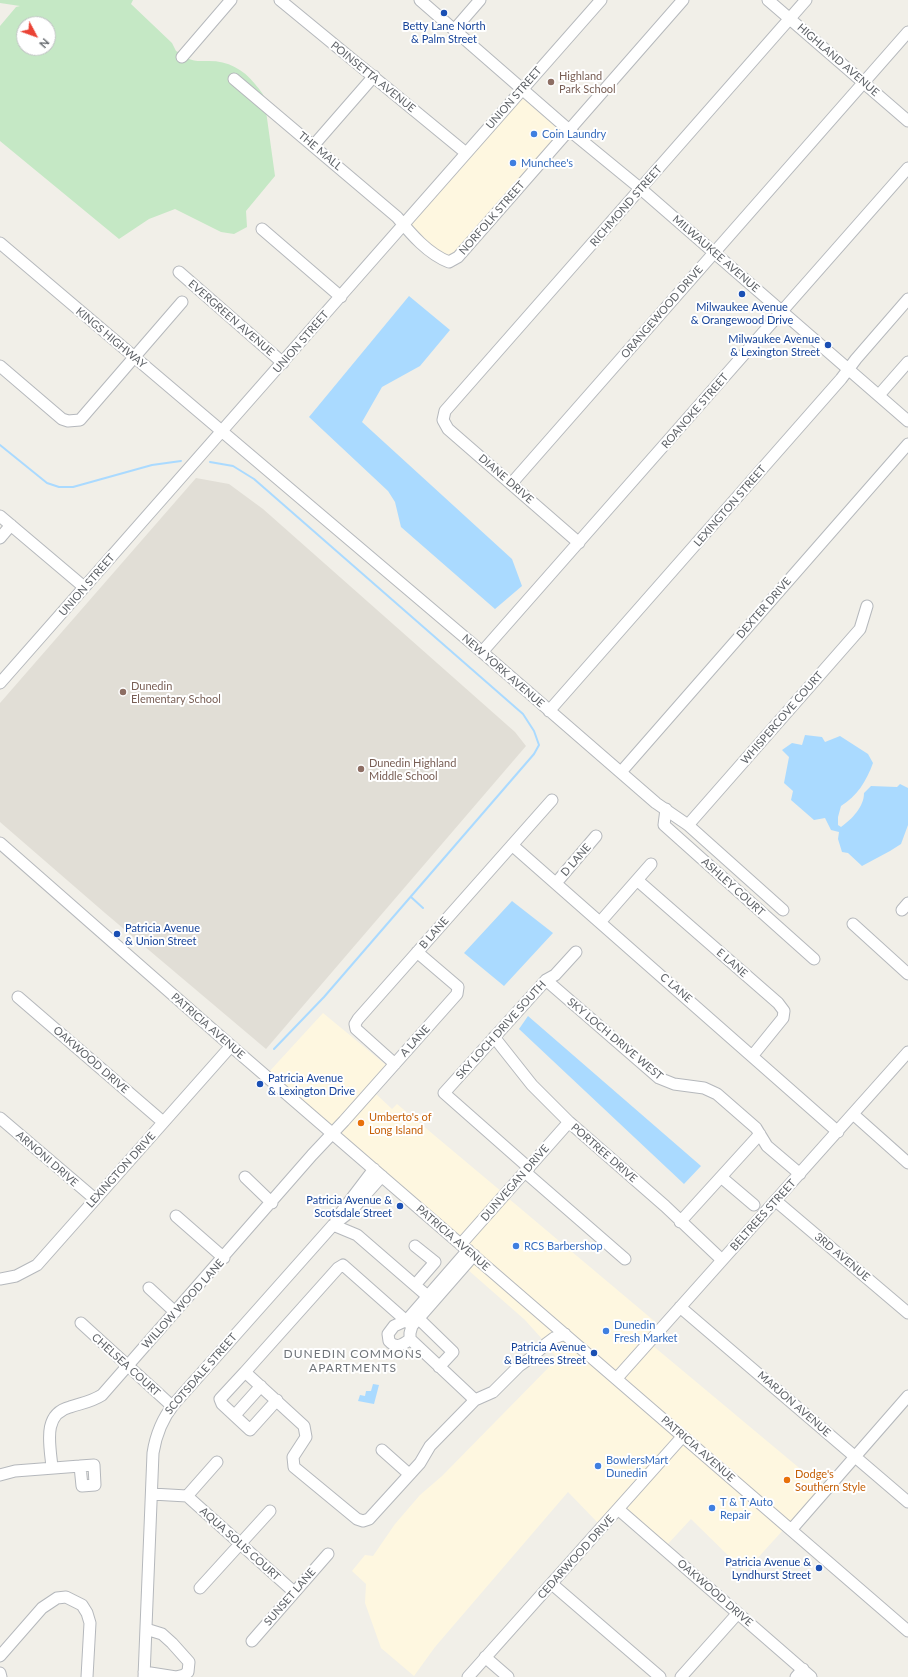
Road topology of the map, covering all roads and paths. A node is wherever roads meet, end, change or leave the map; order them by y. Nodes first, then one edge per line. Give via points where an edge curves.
1 (232, 0) edge
2 (280, 0) edge
3 (420, 0) edge
4 (480, 0) edge
5 (601, 0) edge
6 (683, 0) edge
7 (768, 0) edge
8 (806, 0) edge
9 (790, 18) junction
10 (454, 30) junction
11 (908, 32) edge
12 (182, 57) dead end
13 (374, 76) junction
14 (234, 79) dead end
15 (864, 82) junction
16 (522, 89) junction
17 (908, 121) edge
18 (569, 130) junction
19 (314, 146) junction
20 (466, 153) junction
21 (908, 168) edge
22 (641, 189) junction
23 (404, 225) junction
24 (262, 229) dead end
25 (0, 243) edge
26 (714, 252) junction
27 (179, 272) dead end
28 (341, 297) junction
29 (908, 299) edge
30 (182, 302) dead end
31 (782, 312) junction
32 (134, 358) junction
33 (908, 362) edge
34 (283, 363) junction
35 (0, 366) edge
36 (848, 369) junction
37 (879, 395) junction
38 (445, 411) joint
39 (908, 421) edge
40 (223, 432) junction
41 (908, 444) edge
42 (511, 484) junction
43 (0, 516) edge
44 (11, 525) junction
45 (0, 538) edge
46 (579, 542) junction
47 (84, 588) junction
48 (866, 606) dead end
49 (482, 652) junction
50 (0, 683) edge
51 (549, 711) junction
52 (621, 772) junction
53 (552, 800) dead end
54 (666, 809) junction
55 (688, 824) junction
56 (596, 836) dead end
57 (0, 843) edge
58 (512, 846) junction
59 (651, 864) dead end
60 (637, 880) junction
61 (556, 883) junction
62 (783, 910) dead end
63 (601, 921) junction
64 (853, 924) dead end
65 (418, 952) junction
66 (576, 952) dead end
67 (814, 959) dead end
68 (908, 974) edge
69 (546, 980) junction
70 (18, 997) dead end
71 (494, 1037) junction
72 (231, 1046) junction
73 (908, 1052) edge
74 (753, 1055) junction
75 (394, 1064) junction
76 (853, 1114) junction
77 (0, 1118) edge
78 (163, 1122) junction
79 (569, 1122) junction
80 (838, 1132) junction
81 (332, 1133) junction
82 (760, 1134) junction
83 (908, 1163) edge
84 (527, 1170) junction
85 (378, 1173) junction
86 (800, 1174) junction
87 (245, 1177) dead end
88 (721, 1177) junction
89 (95, 1199) junction
90 (776, 1201) junction
91 (272, 1203) junction
92 (754, 1205) dead end
93 (350, 1212) junction
94 (176, 1216) dead end
95 (680, 1222) junction
96 (333, 1225) junction
97 (357, 1235) junction
98 (415, 1246) dead end
99 (468, 1250) junction
100 (224, 1258) junction
101 (625, 1259) dead end
102 (722, 1260) junction
103 (0, 1279) edge
104 (415, 1285) junction
105 (149, 1288) dead end
106 (430, 1299) junction
107 (680, 1307) junction
108 (175, 1312) junction
109 (908, 1313) edge
110 (413, 1322) junction
111 (82, 1323) dead end
112 (565, 1334) junction
113 (410, 1340) junction
114 (128, 1366) junction
115 (439, 1367) junction
116 (245, 1372) junction
117 (617, 1378) junction
118 (261, 1386) junction
119 (908, 1396) edge
120 (277, 1400) junction
121 (475, 1400) junction
122 (172, 1406) junction
123 (235, 1416) junction
124 (683, 1436) junction
125 (382, 1450) dead end
126 (855, 1457) junction
127 (217, 1462) dead end
128 (80, 1466) dead end
129 (52, 1467) junction
130 (409, 1474) junction
131 (0, 1475) edge
132 (152, 1494) junction
133 (187, 1496) junction
134 (908, 1502) edge
135 (618, 1509) junction
136 (270, 1511) dead end
137 (791, 1530) junction
138 (240, 1545) junction
139 (328, 1554) dead end
140 (552, 1584) junction
141 (200, 1588) dead end
142 (294, 1592) junction
143 (738, 1613) junction
144 (146, 1629) junction
145 (908, 1631) edge
146 (252, 1641) dead end
147 (0, 1656) edge
148 (485, 1657) junction
149 (0, 1673) edge
150 (799, 1673) edge
151 (144, 1675) edge
152 (1, 1677) edge
153 (87, 1677) edge
154 (468, 1677) edge
155 (508, 1677) edge
156 (660, 1677) edge
157 (681, 1677) edge
158 (812, 1677) edge

1 - 12 street
2 - 13 street, POINSETTA AVENUE via 333,46
3 - 10 street, MILWAUKEE AVENUE
4 - 10 street
5 - 16 street, UNION STREET
6 - 18 street, NORFOLK STREET
7 - 9 street, HIGHLAND AVENUE
8 - 9 street, RICHMOND STREET
9 - 15 street, HIGHLAND AVENUE
9 - 22 street, RICHMOND STREET
10 - 16 street, MILWAUKEE AVENUE
11 - 15 street, ORANGEWOOD DRIVE
13 - 19 street
13 - 20 street, POINSETTA AVENUE
14 - 19 street, THE MALL
15 - 17 street, HIGHLAND AVENUE
15 - 26 street, ORANGEWOOD DRIVE
16 - 18 street, MILWAUKEE AVENUE
16 - 20 street, UNION STREET
18 - 22 street, MILWAUKEE AVENUE
18 - 23 street, NORFOLK STREET via 458,257 450,262 438,258
19 - 23 street, THE MALL
20 - 23 street, UNION STREET
21 - 31 street, ROANOKE STREET
22 - 26 street, MILWAUKEE AVENUE
22 - 38 street, RICHMOND STREET
23 - 28 street, UNION STREET
24 - 28 street
25 - 32 street, KINGS HIGHWAY
26 - 31 street, MILWAUKEE AVENUE
26 - 42 street, ORANGEWOOD DRIVE
27 - 34 street, EVERGREEN AVENUE
28 - 34 street, UNION STREET
29 - 36 street, LEXINGTON STREET
30 - 32 street
31 - 36 street, MILWAUKEE AVENUE
31 - 46 street, ROANOKE STREET
32 - 35 street via 86,415 75,422 62,418
32 - 40 street, KINGS HIGHWAY
33 - 37 street
34 - 40 street, UNION STREET
36 - 37 street, MILWAUKEE AVENUE
36 - 51 street, LEXINGTON STREET
37 - 39 street, MILWAUKEE AVENUE
38 - 42 street, DIANE DRIVE via 443,420 448,429
40 - 47 street, UNION STREET
40 - 49 street, NEW YORK AVENUE
41 - 52 street, DEXTER DRIVE
42 - 46 street, DIANE DRIVE
43 - 44 street
44 - 45 street
44 - 47 street
46 - 49 street, ROANOKE STREET
47 - 50 street, UNION STREET
48 - 55 street, WHISPERCOVE COURT via 860,629
49 - 51 street, NEW YORK AVENUE
51 - 52 street, NEW YORK AVENUE
52 - 54 street, NEW YORK AVENUE
53 - 58 street, B LANE
54 - 55 street, NEW YORK AVENUE
54 - 67 street, ASHLEY COURT via 664,825
55 - 62 street, NEW YORK AVENUE
56 - 61 street, D LANE
57 - 72 street, PATRICIA AVENUE
58 - 61 street, C LANE
58 - 65 street, B LANE
59 - 60 street
60 - 63 street
60 - 74 street, E LANE via 778,1002 784,1011 783,1018
61 - 63 street, C LANE
63 - 74 street, C LANE
64 - 68 street
65 - 75 street, B LANE via 355,1024 362,1036
65 - 75 street, A LANE via 458,987 457,994
66 - 69 street, SKY LOCH DRIVE SOUTH via 555,975
69 - 71 street, SKY LOCH DRIVE SOUTH
69 - 82 street, SKY LOCH DRIVE WEST via 658,1078 670,1083 711,1090
70 - 78 street, OAKWOOD DRIVE
71 - 79 street, PORTREE DRIVE via 532,1084
71 - 84 street, SKY LOCH DRIVE SOUTH via 444,1093
72 - 78 street, LEXINGTON DRIVE
72 - 81 street, PATRICIA AVENUE
73 - 76 street, BELTREES STREET
74 - 80 street, C LANE
75 - 81 street, A LANE
76 - 80 street, BELTREES STREET
76 - 83 street
77 - 89 street, ARNONI DRIVE
78 - 89 street, LEXINGTON DRIVE
79 - 84 street, DUNVEGAN DRIVE
79 - 95 street, PORTREE DRIVE
80 - 86 street, BELTREES STREET
81 - 85 street, PATRICIA AVENUE
81 - 91 street, WILLOW WOOD LANE
82 - 86 street, SKY LOCH DRIVE WEST via 767,1146
82 - 88 street
84 - 99 street, DUNVEGAN DRIVE
84 - 101 street
85 - 93 street, SCOTSDALE STREET
85 - 96 street, SCOTSDALE STREET via 339,1213
85 - 99 street, PATRICIA AVENUE
86 - 90 street, BELTREES STREET
87 - 91 street
88 - 92 street
88 - 95 street
89 - 103 street, LEXINGTON DRIVE via 37,1265 16,1276
90 - 102 street, BELTREES STREET
90 - 109 street, 3RD AVENUE
91 - 100 street, WILLOW WOOD LANE
93 - 96 street, SCOTSDALE STREET
93 - 97 street
94 - 100 street
95 - 102 street, PORTREE DRIVE
96 - 97 street
96 - 122 street, SCOTSDALE STREET
97 - 104 street
98 - 104 street via 435,1262
99 - 106 street, DUNVEGAN DRIVE
99 - 112 street, PATRICIA AVENUE
100 - 108 street, WILLOW WOOD LANE
102 - 107 street, BELTREES STREET
104 - 106 street
105 - 108 street
106 - 110 street, DUNVEGAN DRIVE
107 - 117 street, BELTREES STREET
107 - 126 street, MARJON AVENUE
108 - 114 street, WILLOW WOOD LANE
110 - 113 street
110 - 113 street via 390,1330 388,1338 395,1346
110 - 115 street via 453,1352
110 - 116 street via 343,1265
111 - 114 street, CHELSEA COURT
112 - 117 street, PATRICIA AVENUE
112 - 121 street via 546,1344 493,1392
113 - 115 street
114 - 122 street, CHELSEA COURT
114 - 129 street, WILLOW WOOD LANE via 102,1395 92,1401 61,1410 55,1416 49,1430
115 - 121 street
116 - 118 street
116 - 123 street via 220,1399
117 - 124 street, PATRICIA AVENUE
118 - 120 street
118 - 123 street
119 - 126 street
120 - 123 street via 250,1430
120 - 130 street via 300,1421 306,1431 304,1441 293,1457 294,1467 357,1519 369,1519
121 - 130 street via 430,1446 420,1463
122 - 132 street, SCOTSDALE STREET via 155,1439
124 - 135 street, CEDARWOOD DRIVE
124 - 137 street, PATRICIA AVENUE
125 - 130 street
126 - 134 street, MARJON AVENUE
126 - 137 street
127 - 133 street
128 - 129 street
129 - 131 street via 15,1470
132 - 133 street
132 - 144 street, SCOTSDALE STREET
133 - 138 street, AQUA SOLIS COURT
135 - 140 street, CEDARWOOD DRIVE
135 - 143 street, OAKWOOD DRIVE
136 - 138 street
137 - 145 street, PATRICIA AVENUE
138 - 141 street
138 - 142 street, AQUA SOLIS COURT
139 - 142 street, SUNSET LANE
140 - 148 street, CEDARWOOD DRIVE
140 - 156 street
142 - 146 street, SUNSET LANE
143 - 150 street, OAKWOOD DRIVE
143 - 157 street
144 - 151 street, SCOTSDALE STREET
144 - 151 street via 162,1634 186,1658 190,1667 188,1672 180,1677
147 - 153 street via 42,1608 57,1598 66,1597 82,1605 90,1623
148 - 154 street, CEDARWOOD DRIVE
148 - 155 street
149 - 152 street
150 - 158 street, OAKWOOD DRIVE

